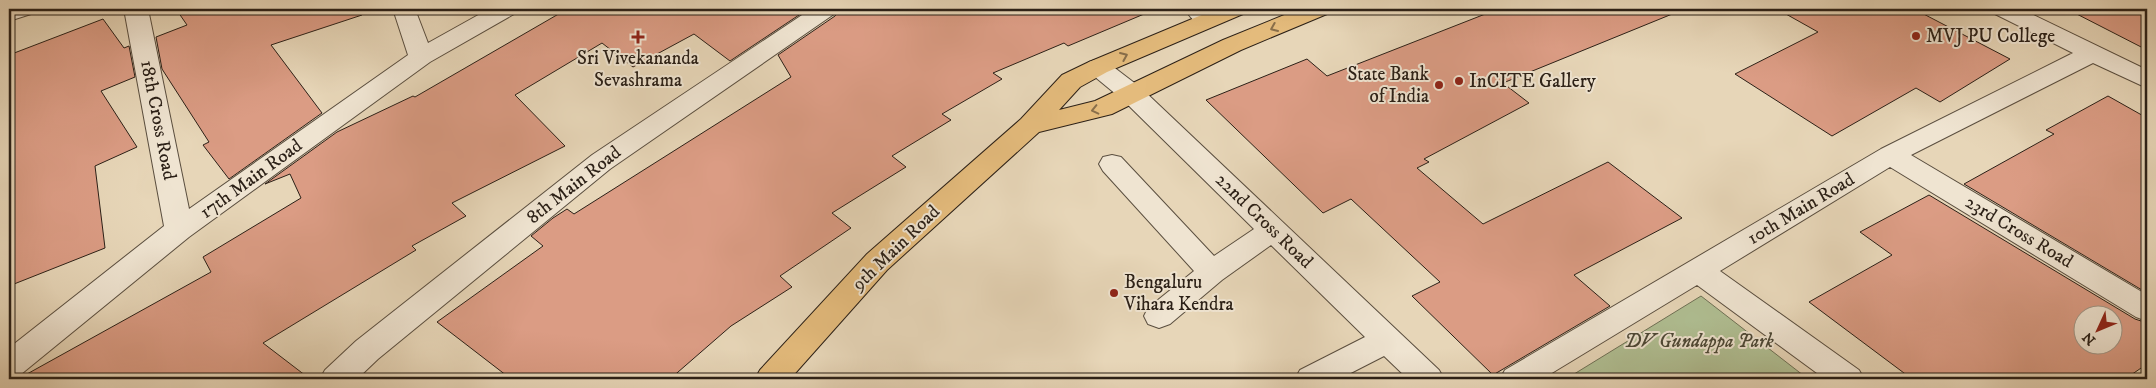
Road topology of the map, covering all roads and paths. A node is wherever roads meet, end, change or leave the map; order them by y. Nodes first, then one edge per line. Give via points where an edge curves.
1 (23, 9) edge
2 (136, 9) edge
3 (404, 9) edge
4 (506, 9) edge
5 (826, 9) edge
6 (1235, 9) edge
7 (1319, 9) edge
8 (2003, 9) edge
9 (9, 14) edge
10 (1202, 14) edge
11 (2093, 53) junction
12 (421, 57) junction
13 (1098, 67) junction
14 (2147, 80) edge
15 (1132, 94) junction
16 (1030, 125) junction
17 (1890, 155) junction
18 (1112, 164) dead end
19 (180, 230) junction
20 (1273, 230) junction
21 (1698, 270) junction
22 (1212, 272) junction
23 (2147, 309) edge
24 (1159, 316) dead end
25 (1387, 340) junction
26 (9, 366) edge
27 (336, 379) edge
28 (771, 379) edge
29 (1311, 379) edge
30 (1428, 379) edge
31 (1516, 379) edge
32 (1848, 379) edge

1 - 9 street
2 - 19 street, 18th Cross Road
3 - 12 street
4 - 12 street, 17th Main Road
5 - 27 street, 8th Main Road via 601,162 367,350
6 - 10 main road, 9th Main Road
7 -> 15 main road, 9th Main Road via 1232,45
8 - 11 street
13 -> 10 main road, 9th Main Road
11 - 14 street
11 - 17 street, 10th Main Road
12 - 19 street, 17th Main Road
13 - 15 street, 22nd Cross Road
13 - 16 main road, 9th Main Road via 1071,82
15 -> 16 main road, 9th Main Road via 1102,108
15 - 20 street, 22nd Cross Road
16 - 28 main road, 9th Main Road via 877,262
17 - 21 street, 10th Main Road
17 - 23 street, 23rd Cross Road
18 - 22 street
19 - 26 street, 17th Main Road
20 - 22 street
20 - 25 street, 22nd Cross Road
21 - 31 street, 10th Main Road
21 - 32 street
22 - 24 street
25 - 29 street
25 - 30 street, 22nd Cross Road

